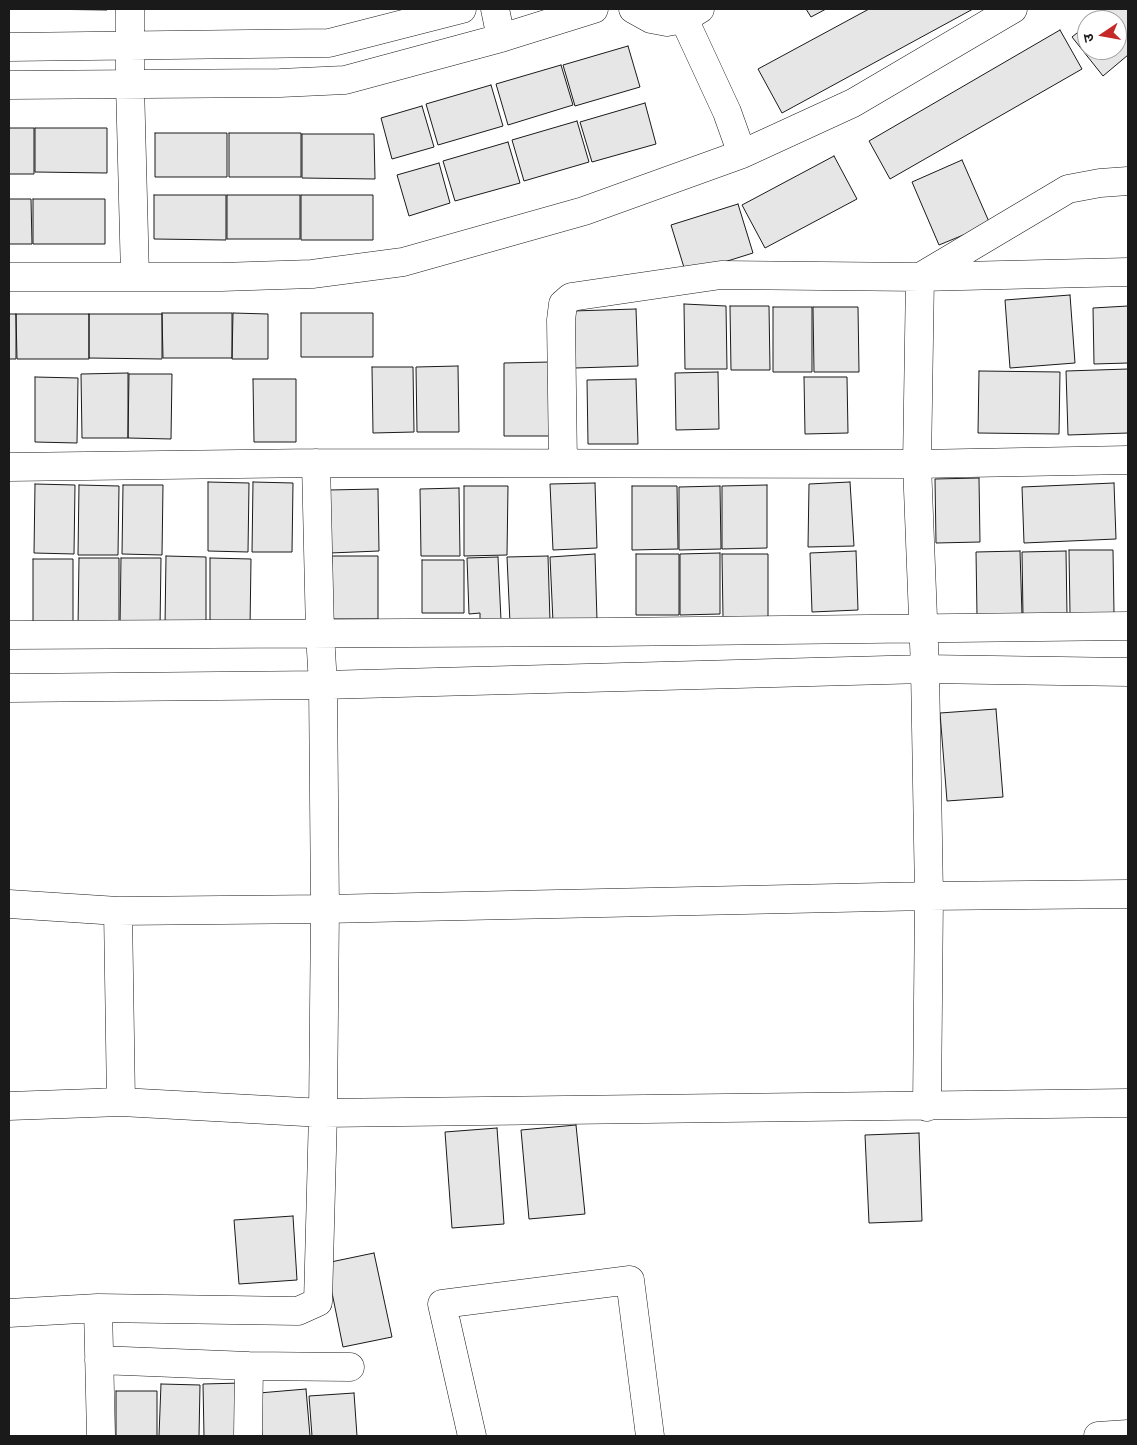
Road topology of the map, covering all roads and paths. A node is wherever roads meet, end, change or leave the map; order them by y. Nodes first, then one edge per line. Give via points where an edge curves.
1 (130, 9) edge
2 (462, 9) edge
3 (495, 9) edge
4 (594, 9) edge
5 (633, 9) edge
6 (1013, 9) edge
7 (692, 14) edge
8 (501, 38) junction
9 (130, 45) junction
10 (9, 47) edge
11 (130, 84) junction
12 (9, 85) edge
13 (742, 154) junction
14 (1128, 180) edge
15 (1128, 272) edge
16 (135, 276) junction
17 (9, 277) edge
18 (920, 277) junction
19 (1128, 460) edge
20 (316, 463) junction
21 (563, 463) junction
22 (917, 464) junction
23 (9, 467) edge
24 (1128, 626) edge
25 (924, 627) junction
26 (320, 634) junction
27 (9, 635) edge
28 (925, 668) junction
29 (1128, 672) edge
30 (323, 685) junction
31 (9, 688) edge
32 (1128, 894) edge
33 (929, 896) junction
34 (9, 904) edge
35 (325, 909) junction
36 (118, 911) junction
37 (120, 1102) junction
38 (1128, 1103) edge
39 (9, 1106) edge
40 (927, 1107) junction
41 (323, 1113) junction
42 (98, 1308) junction
43 (9, 1313) edge
44 (99, 1360) junction
45 (249, 1366) junction
46 (350, 1367) dead end
47 (1128, 1434) edge
48 (101, 1436) edge
49 (248, 1436) edge
50 (472, 1436) edge
51 (650, 1436) edge
52 (1098, 1436) edge

1 - 9 street
2 - 9 street via 330,43
3 - 8 street
4 - 8 street
5 - 7 street via 651,19 667,22
6 - 13 street via 853,103
7 - 13 street
8 - 11 street via 345,80
9 - 10 street
9 - 11 street
11 - 12 street
11 - 16 street
13 - 16 street via 584,211 403,262 312,274
14 - 18 street via 1068,189
15 - 18 street
16 - 17 street
18 - 21 street via 721,275 571,297 563,304 561,320
18 - 22 street
19 - 22 street
20 - 21 street
20 - 23 street
20 - 26 street
21 - 22 street
22 - 25 street
24 - 25 street
25 - 26 street
25 - 28 street
26 - 27 street
26 - 30 street
28 - 29 street
28 - 30 street
28 - 33 street
30 - 31 street
30 - 35 street
32 - 33 street
33 - 35 street
33 - 40 street
34 - 36 street
35 - 36 street
35 - 41 street
36 - 37 street
37 - 39 street
37 - 41 street
38 - 40 street
40 - 41 street
41 - 42 street via 318,1302 298,1311
42 - 43 street
42 - 44 street
44 - 45 street
44 - 48 street
45 - 46 street
45 - 49 street
47 - 52 street
50 - 51 street via 442,1304 630,1280

